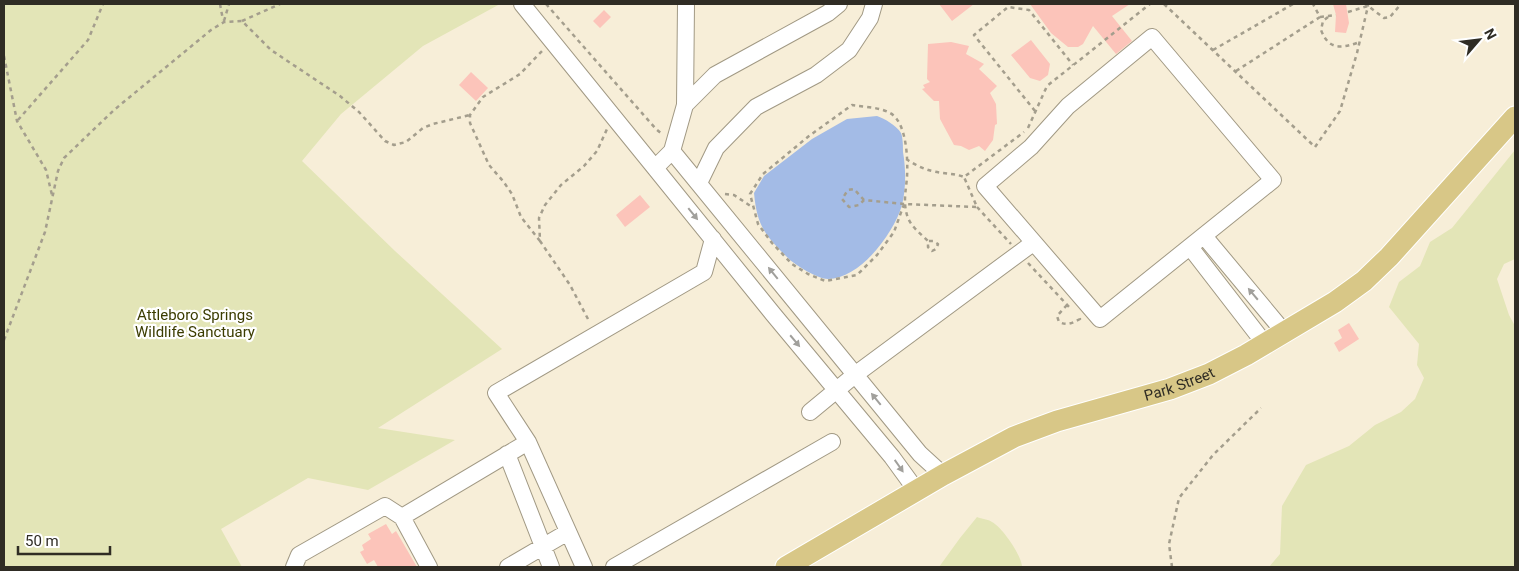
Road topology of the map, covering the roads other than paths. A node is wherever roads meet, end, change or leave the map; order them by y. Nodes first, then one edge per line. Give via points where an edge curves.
1 (522, 4) edge
2 (686, 4) edge
3 (838, 4) edge
4 (874, 4) edge
5 (685, 105) junction
6 (1515, 117) edge
7 (672, 151) junction
8 (655, 168) junction
9 (695, 179) junction
10 (674, 190) junction
11 (1204, 236) junction
12 (713, 239) junction
13 (1033, 243) junction
14 (1190, 246) junction
15 (1284, 332) junction
16 (1265, 344) junction
17 (856, 374) junction
18 (837, 390) junction
19 (810, 412) dead end
20 (528, 442) junction
21 (832, 442) dead end
22 (507, 454) junction
23 (943, 475) junction
24 (916, 490) junction
25 (402, 516) junction
26 (568, 532) junction
27 (543, 547) junction
28 (294, 567) edge
29 (430, 567) edge
30 (508, 567) edge
31 (551, 567) edge
32 (584, 567) edge
33 (614, 567) edge
34 (786, 567) edge

1 - 8 lane
2 - 5 lane
3 - 5 lane via 828,13 715,75
4 - 9 lane via 870,18 849,50 816,76 756,107 716,148
5 - 7 lane
6 - 15 main road, Park Street via 1370,275 1335,302
7 - 8 lane
7 - 9 lane
8 - 10 lane
9 - 10 lane
17 -> 9 lane
10 -> 12 lane
11 - 13 lane via 1273,180 1152,37 1068,106 1031,147 985,186
11 - 14 lane
15 -> 11 lane
12 -> 18 lane
12 - 20 lane via 704,272 496,393
13 - 14 lane via 1100,319
13 - 17 lane
14 - 16 lane
15 - 16 main road, Park Street
16 - 23 main road, Park Street via 1209,374 1170,389 1057,421 1014,437
17 - 18 lane
23 -> 17 lane via 920,454
18 - 19 lane
18 -> 24 lane
20 - 22 lane
20 - 26 lane
21 - 33 lane
22 - 25 lane
22 - 27 lane
23 - 24 main road, Park Street
24 - 34 main road, Park Street
25 - 28 lane via 385,506 299,556
25 - 29 lane
26 - 27 lane
26 - 32 lane
27 - 30 lane
27 - 31 lane

